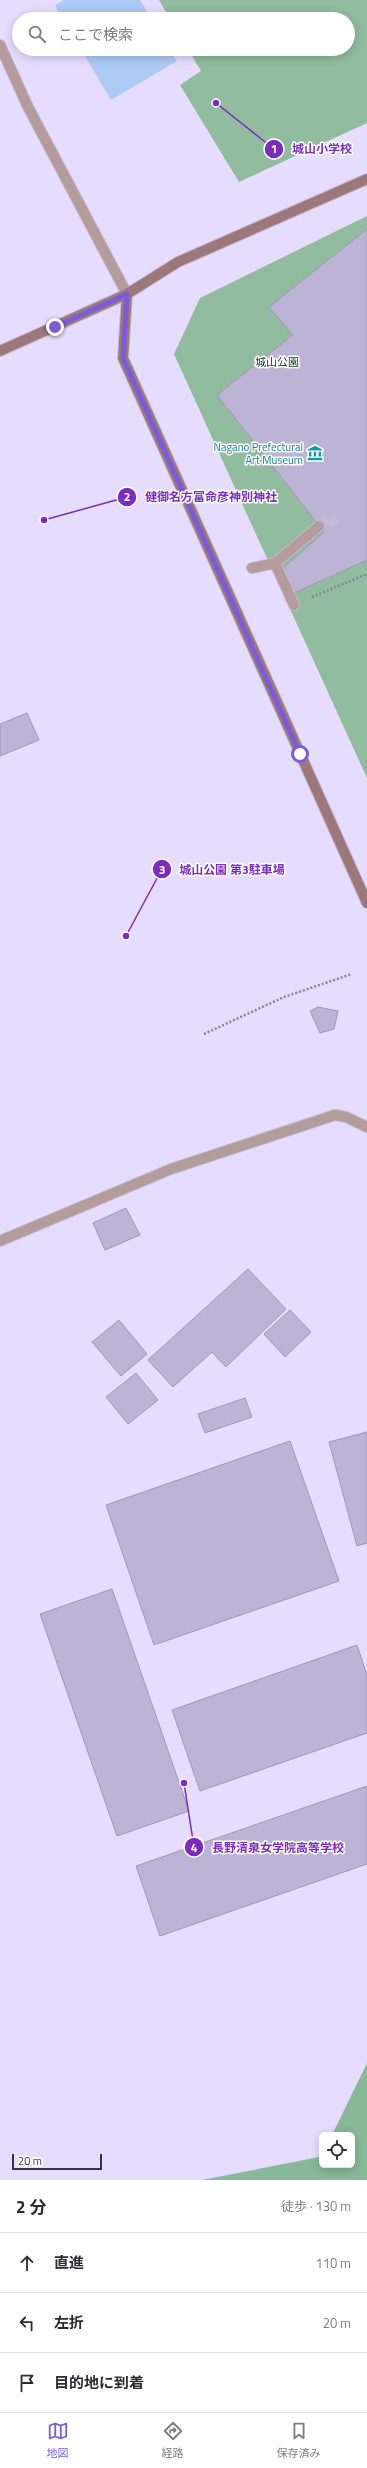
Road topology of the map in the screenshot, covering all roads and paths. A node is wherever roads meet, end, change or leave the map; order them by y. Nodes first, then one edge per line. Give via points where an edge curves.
1 (0, 45) edge
2 (367, 179) edge
3 (127, 294) junction
4 (0, 351) edge
5 (319, 526) tunnel mouth
6 (275, 563) junction
7 (252, 568) dead end
8 (367, 574) edge
9 (294, 604) joint
10 (367, 903) edge
11 (352, 974) dead end
12 (204, 1034) dead end
13 (367, 1127) edge
14 (0, 1241) edge

1 - 3 street via 28,107
2 - 3 street via 178,262
3 - 4 street
3 - 10 street via 123,358
5 - 6 street
6 - 7 street
6 - 9 street
8 - 9 path
11 - 12 path via 284,996
13 - 14 street via 335,1115 171,1169

